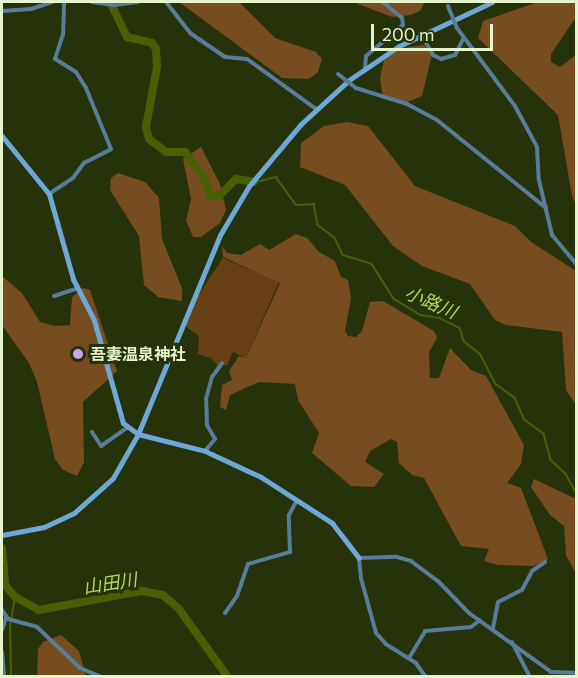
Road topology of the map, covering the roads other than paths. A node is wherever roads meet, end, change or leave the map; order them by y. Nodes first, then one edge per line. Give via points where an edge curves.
1 (53, 2) edge
2 (62, 2) edge
3 (92, 2) edge
4 (138, 2) edge
5 (166, 2) edge
6 (384, 2) edge
7 (492, 2) edge
8 (446, 4) edge
9 (2, 11) edge
10 (420, 33) junction
11 (463, 39) junction
12 (365, 68) junction
13 (338, 74) dead end
14 (316, 109) junction
15 (2, 136) edge
16 (49, 194) junction
17 (546, 208) junction
18 (576, 264) edge
19 (78, 288) junction
20 (54, 296) dead end
21 (222, 363) dead end
22 (127, 428) junction
23 (92, 432) dead end
24 (138, 434) junction
25 (205, 451) junction
26 (297, 500) junction
27 (2, 535) edge
28 (359, 558) junction
29 (545, 562) dead end
30 (2, 610) edge
31 (225, 613) dead end
32 (9, 620) junction
33 (480, 620) junction
34 (493, 628) junction
35 (2, 630) edge
36 (512, 642) junction
37 (2, 652) edge
38 (409, 658) junction
39 (576, 673) edge
40 (4, 676) edge
41 (99, 676) edge
42 (425, 676) edge
43 (529, 676) edge

1 - 9 street via 31,9
2 - 16 street via 63,35 55,59 76,72 87,88 111,149 84,163 73,178
3 - 4 street
5 - 14 street via 190,33 225,57 247,59
6 - 12 street via 402,18 404,25 366,56
7 - 10 street
8 - 11 street, bridge
10 - 11 street via 433,55 441,59 455,55
10 - 12 street
11 - 17 street via 515,106 537,147
12 - 14 street
13 - 17 street, bridge via 356,88 407,104 437,120
14 - 24 street via 249,186 201,276
15 - 16 street via 40,178
16 - 19 street
17 - 18 street via 557,245
19 - 20 street
19 - 22 street via 94,320 117,407
21 - 25 street via 212,376 206,399 207,425 215,439
22 - 23 street via 101,446
22 - 24 street
24 - 25 street
24 - 27 street via 113,478 74,513 44,527
25 - 26 street via 245,468
26 - 28 street via 332,523
26 - 31 street via 289,514 290,552 248,564 237,597
28 - 33 street via 398,557 411,561
28 - 38 street via 360,578 376,633
29 - 34 street via 532,571 522,590 498,602
30 - 32 street
32 - 35 street
32 - 41 street via 37,627 80,668
33 - 34 street
33 - 38 street via 471,627 423,633
34 - 36 street
36 - 39 street via 551,672
36 - 43 street
37 - 40 street
38 - 42 street

